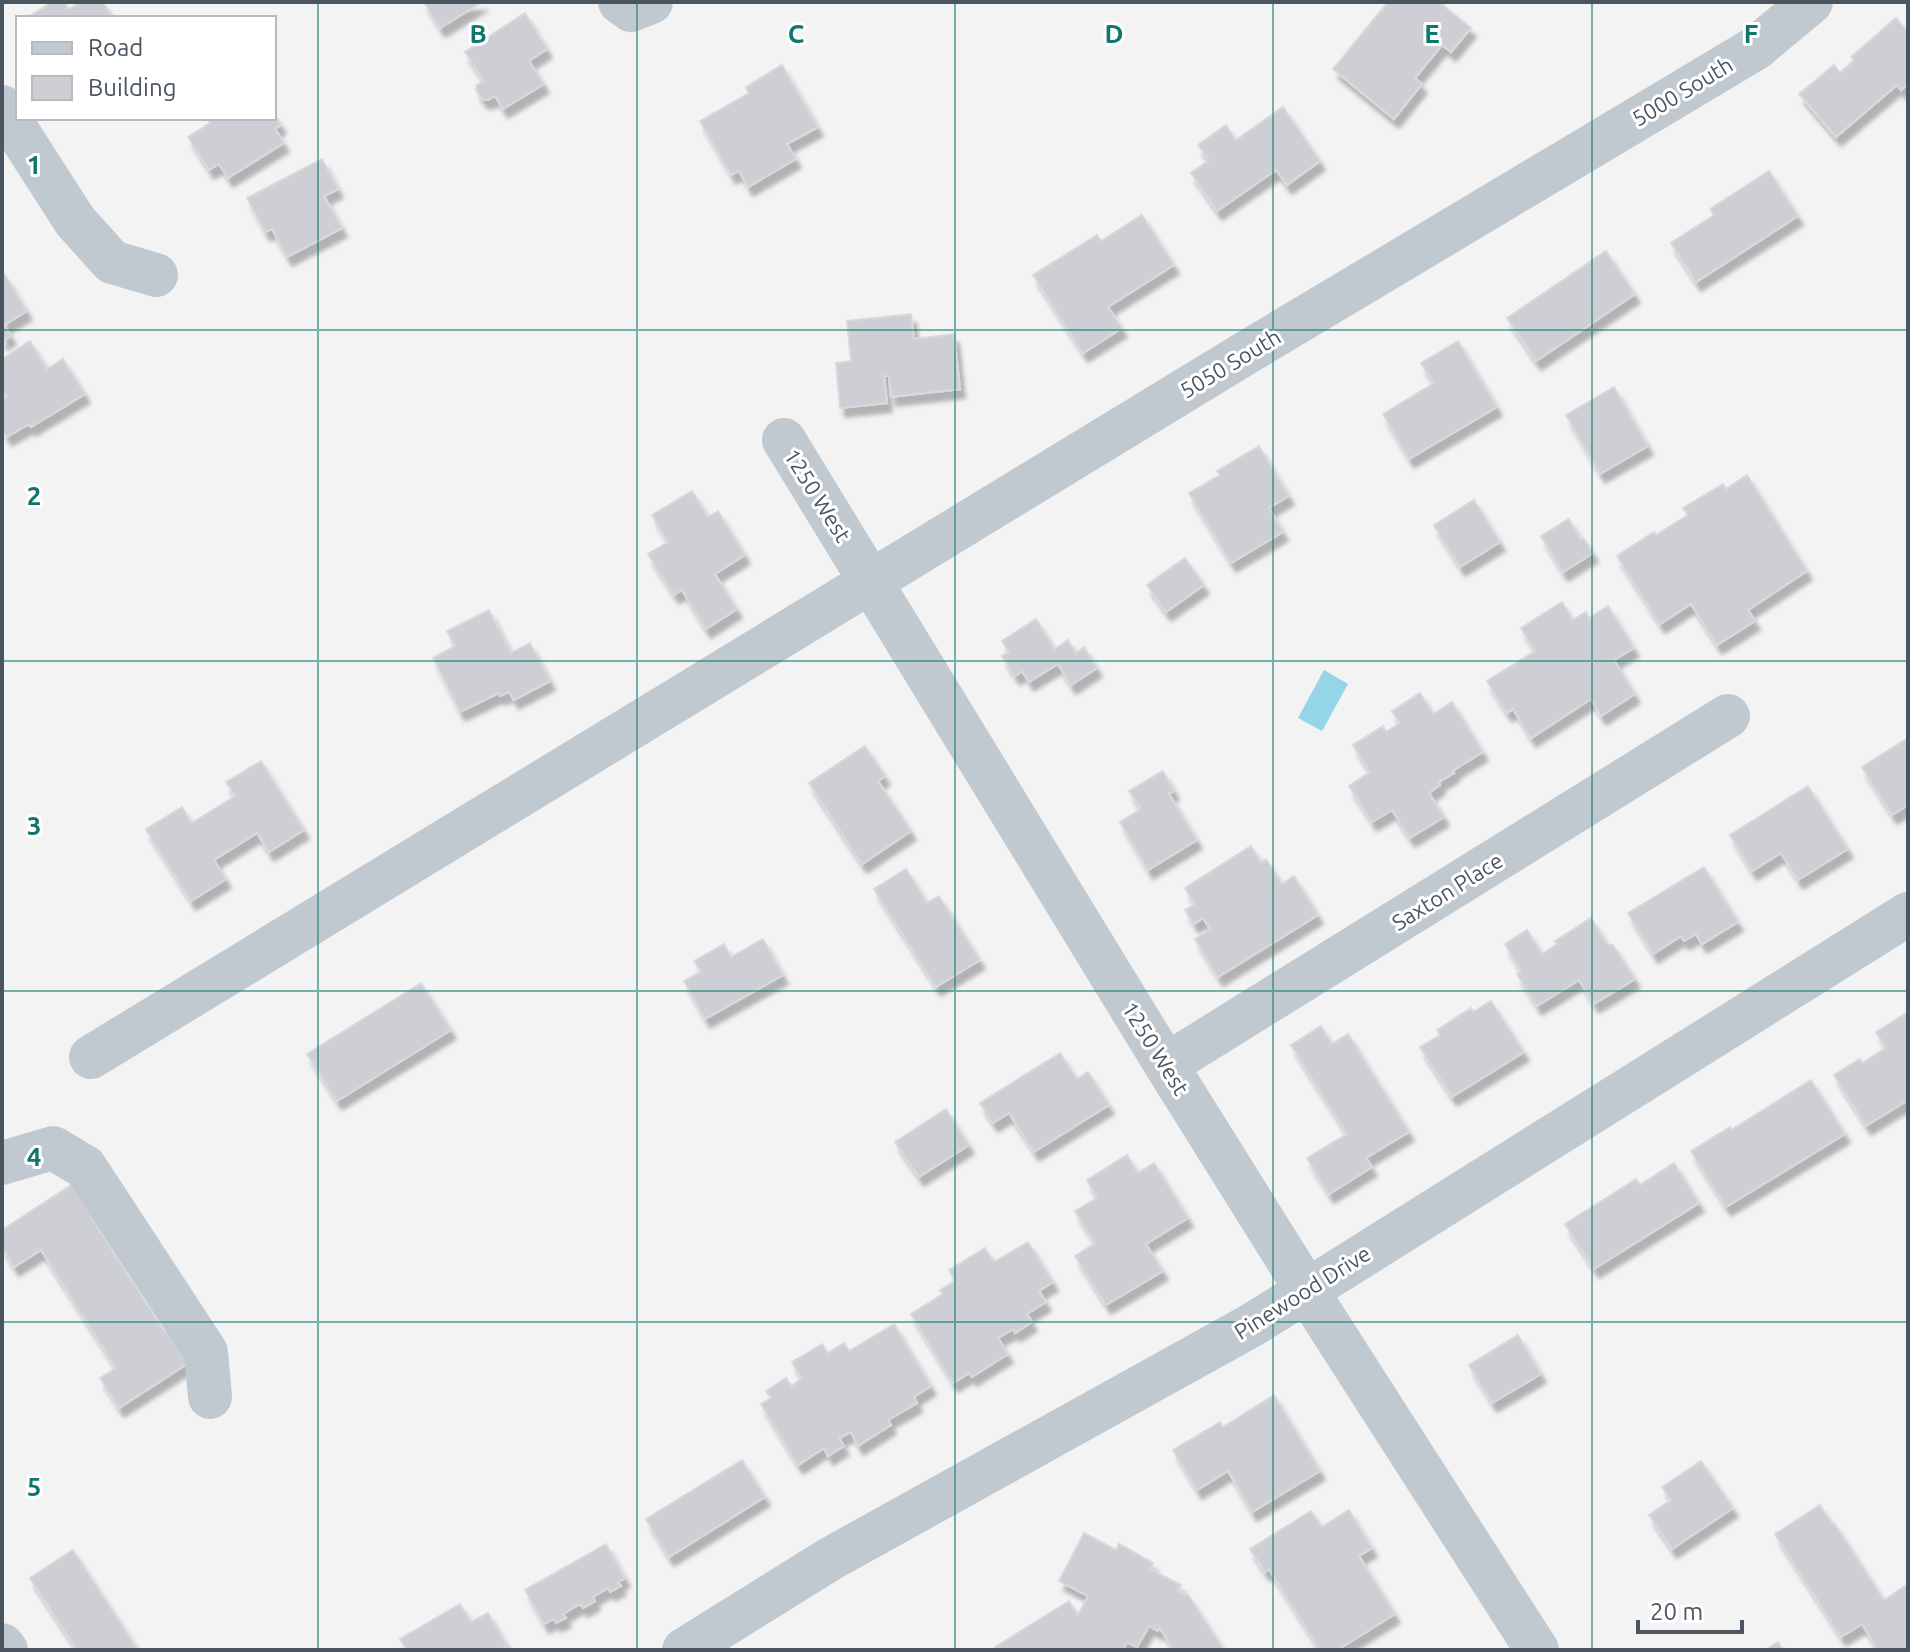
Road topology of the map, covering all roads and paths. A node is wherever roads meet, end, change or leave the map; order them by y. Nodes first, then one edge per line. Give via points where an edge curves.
1 (1811, 2) edge
2 (2, 107) edge
3 (1589, 146) joint
4 (156, 275) dead end
5 (784, 440) dead end
6 (872, 581) junction
7 (1728, 716) dead end
8 (1908, 914) edge
9 (91, 1057) dead end
10 (1166, 1065) junction
11 (2, 1163) edge
12 (1307, 1290) junction
13 (210, 1397) dead end
14 (2, 1645) edge
15 (6, 1650) edge
16 (684, 1650) edge
17 (1537, 1650) edge

1 - 3 street, 5000 South via 1756,48
2 - 4 street via 75,221 112,262
3 - 6 street, 5050 South
5 - 6 street, 1250 West
6 - 9 street, 5050 South
6 - 10 street, 1250 West
7 - 10 street, Saxton Place
8 - 12 street, Pinewood Drive
10 - 12 street, 1250 West
11 - 13 street via 53,1148 85,1167 206,1352
12 - 16 street, Pinewood Drive via 830,1559
12 - 17 street, 1250 West
14 - 15 street

